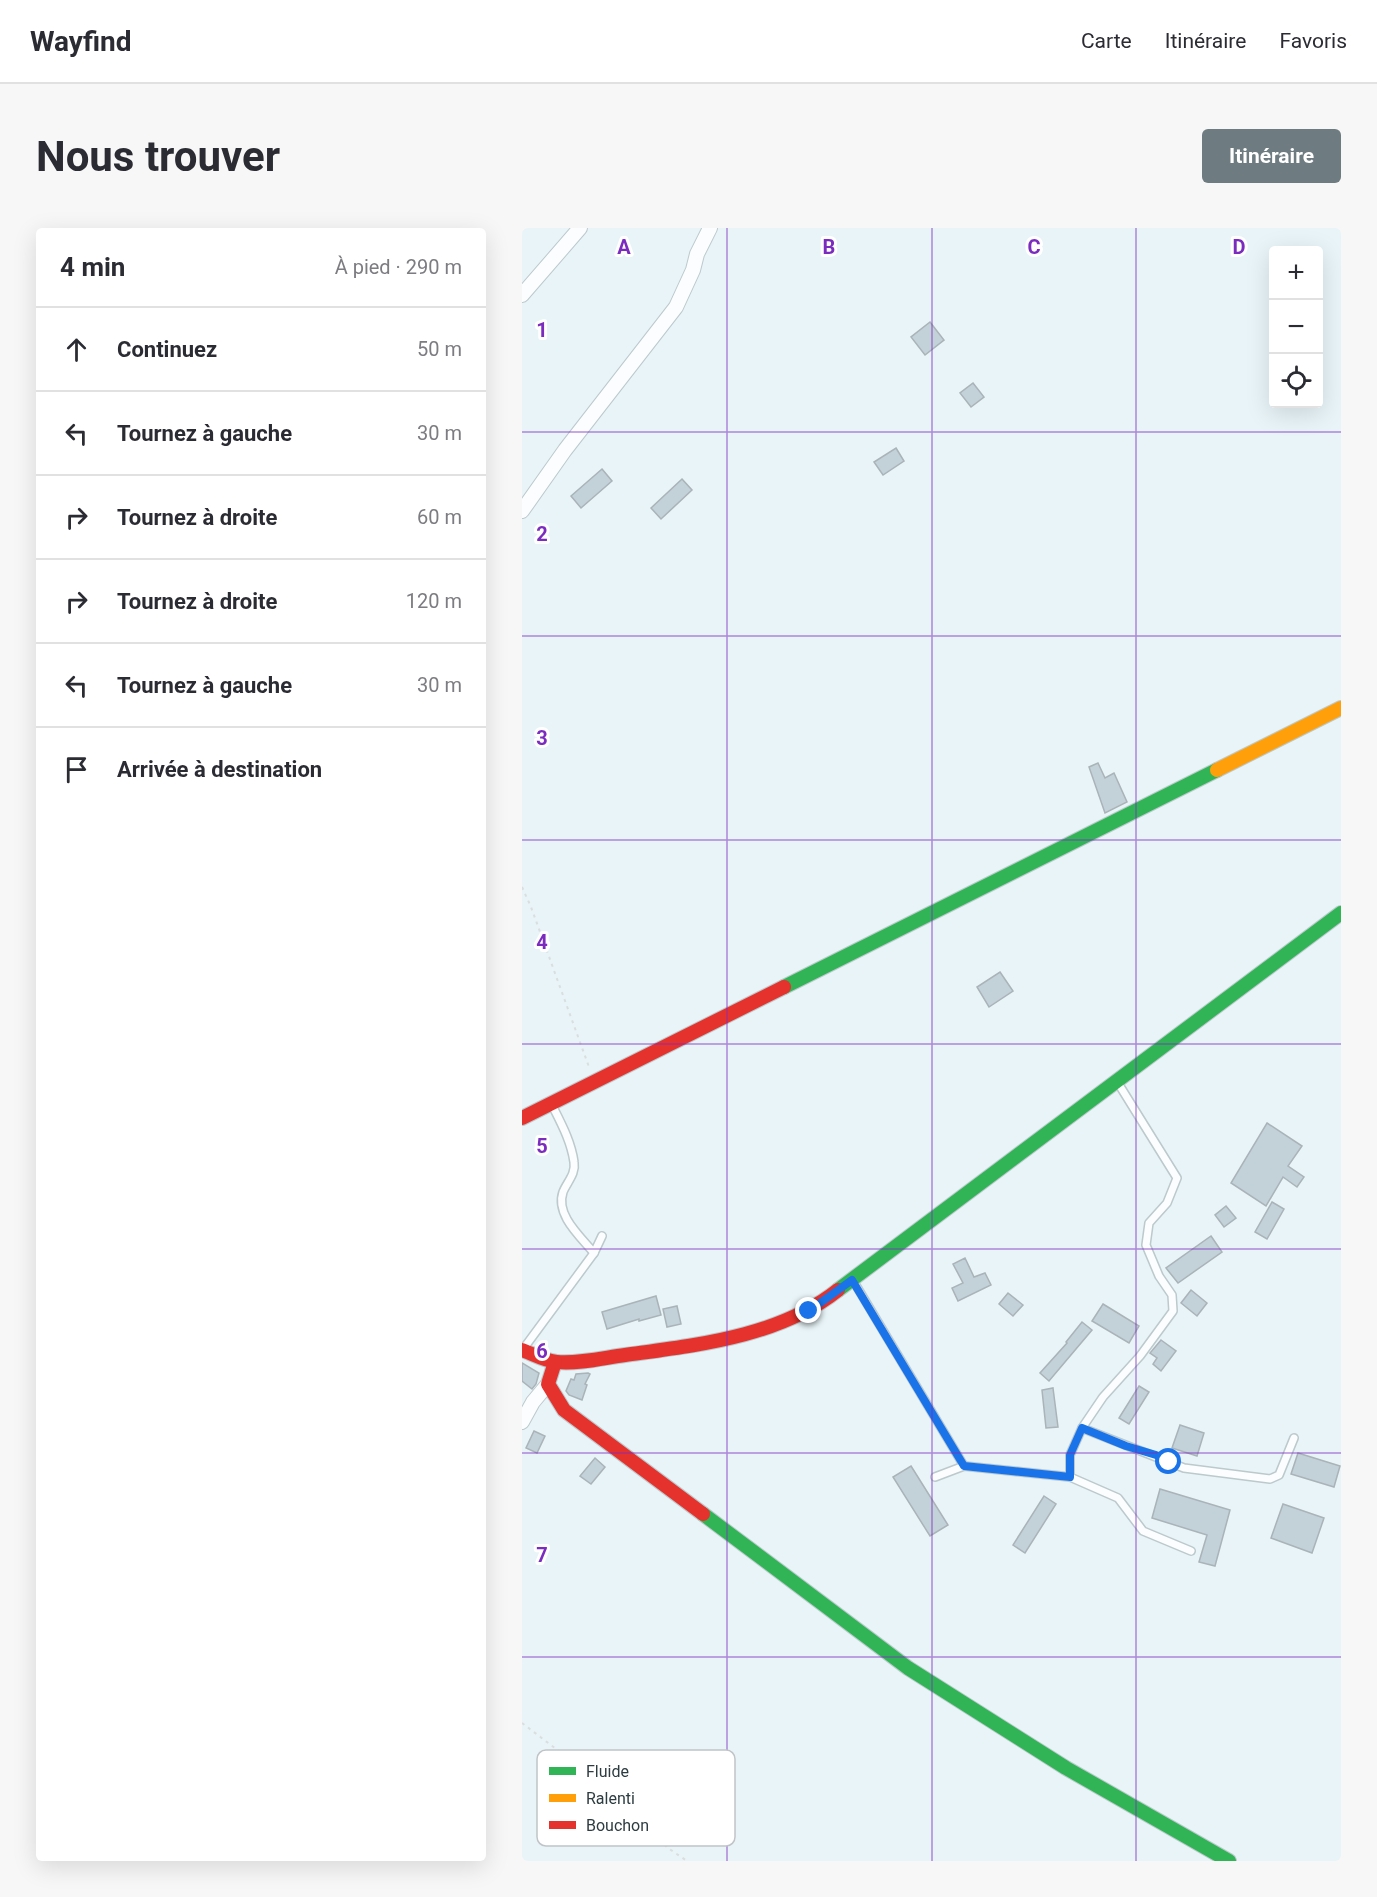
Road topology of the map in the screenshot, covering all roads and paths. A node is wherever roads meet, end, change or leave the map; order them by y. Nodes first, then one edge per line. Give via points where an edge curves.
1 (580, 228) edge
2 (710, 228) edge
3 (522, 295) edge
4 (522, 510) edge
5 (1341, 708) edge
6 (522, 887) edge
7 (1341, 913) edge
8 (1117, 1081) junction
9 (594, 1083) junction
10 (552, 1104) junction
11 (522, 1118) edge
12 (602, 1236) dead end
13 (594, 1253) junction
14 (852, 1280) junction
15 (522, 1350) edge
16 (555, 1362) junction
17 (541, 1392) junction
18 (522, 1422) edge
19 (1082, 1428) junction
20 (1294, 1438) dead end
21 (964, 1466) junction
22 (935, 1477) dead end
23 (1070, 1477) junction
24 (1191, 1551) dead end
25 (522, 1723) edge
26 (557, 1750) edge
27 (666, 1846) edge
28 (687, 1861) edge
29 (1229, 1861) edge

1 - 3 street
2 - 4 street via 676,307
5 - 9 street
6 - 9 path
7 - 8 street
8 - 14 street
8 - 19 lane via 1177,1178 1167,1203 1149,1223 1146,1245 1172,1295 1173,1311
9 - 10 street
10 - 11 street
10 - 13 lane via 575,1164 562,1206 569,1224
12 - 13 lane
13 - 15 lane
14 - 16 street via 809,1311 728,1337 578,1362
14 - 21 lane
15 - 16 street
16 - 17 street
17 - 18 street
17 - 29 street via 908,1668 1142,1813
19 - 20 lane via 1184,1468 1270,1479 1279,1475
19 - 23 lane via 1070,1455
21 - 22 lane
21 - 23 lane
23 - 24 lane via 1118,1498 1143,1531
25 - 26 path
27 - 28 path

